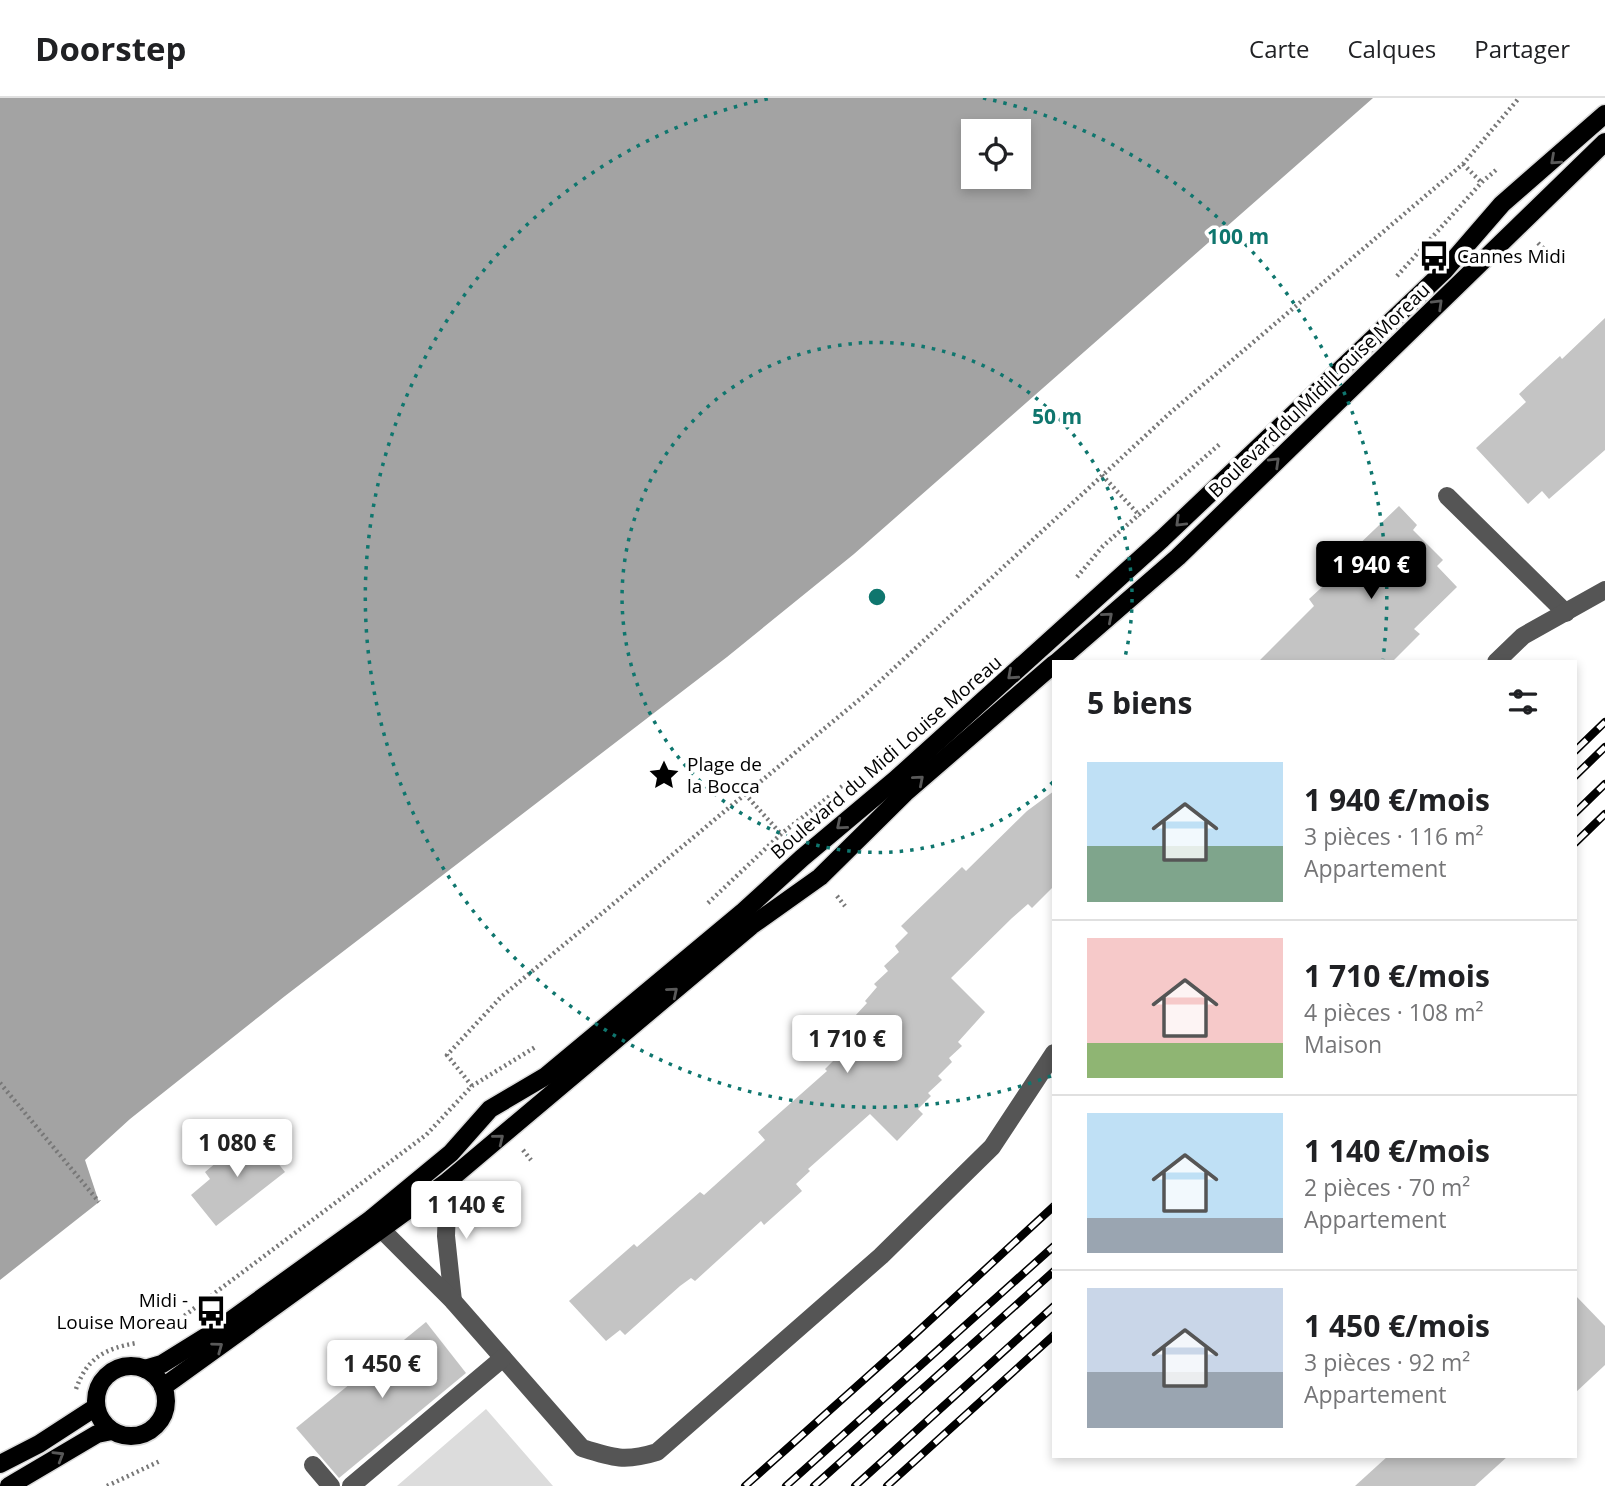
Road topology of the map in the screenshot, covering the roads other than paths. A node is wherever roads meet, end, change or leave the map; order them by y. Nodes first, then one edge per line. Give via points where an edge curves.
1 (1605, 114) edge
2 (1605, 142) edge
3 (1447, 496) dead end
4 (1605, 590) edge
5 (1566, 613) junction
6 (1058, 660) edge
7 (1498, 660) edge
8 (1052, 666) edge
9 (1052, 1056) edge
10 (448, 1181) junction
11 (376, 1225) junction
12 (453, 1301) junction
13 (503, 1359) junction
14 (145, 1369) junction
15 (163, 1387) junction
16 (96, 1407) junction
17 (112, 1431) junction
18 (0, 1464) edge
19 (313, 1465) dead end
20 (9, 1486) edge
21 (331, 1486) edge
22 (351, 1486) edge

1 -> 11 main road, Boulevard du Midi Louise Moreau via 1502,204 1444,271 1162,539 895,780 547,1076 490,1109
6 -> 2 main road, Boulevard du Midi Louise Moreau via 1178,557
3 - 5 street
4 - 5 street
5 - 7 street via 1523,636
10 -> 8 main road, Boulevard du Midi Louise Moreau via 751,926 820,877 905,793
9 - 13 street via 992,1147 881,1256 657,1452 635,1459 582,1448
10 - 11 main road, Boulevard du Midi Louise Moreau
10 - 12 street via 446,1236
11 - 12 street
11 - 14 main road, Boulevard du Midi Louise Moreau via 220,1328 162,1364
15 -> 11 main road, Boulevard du Midi Louise Moreau
12 - 13 street
13 - 22 street
14 - 15 main road
14 - 16 main road, Boulevard du Midi Louise Moreau via 133,1366 109,1373 96,1395
15 - 17 main road via 164,1411 150,1430 127,1436
16 - 17 main road
16 - 18 main road
20 -> 17 main road via 97,1434
19 - 21 street

